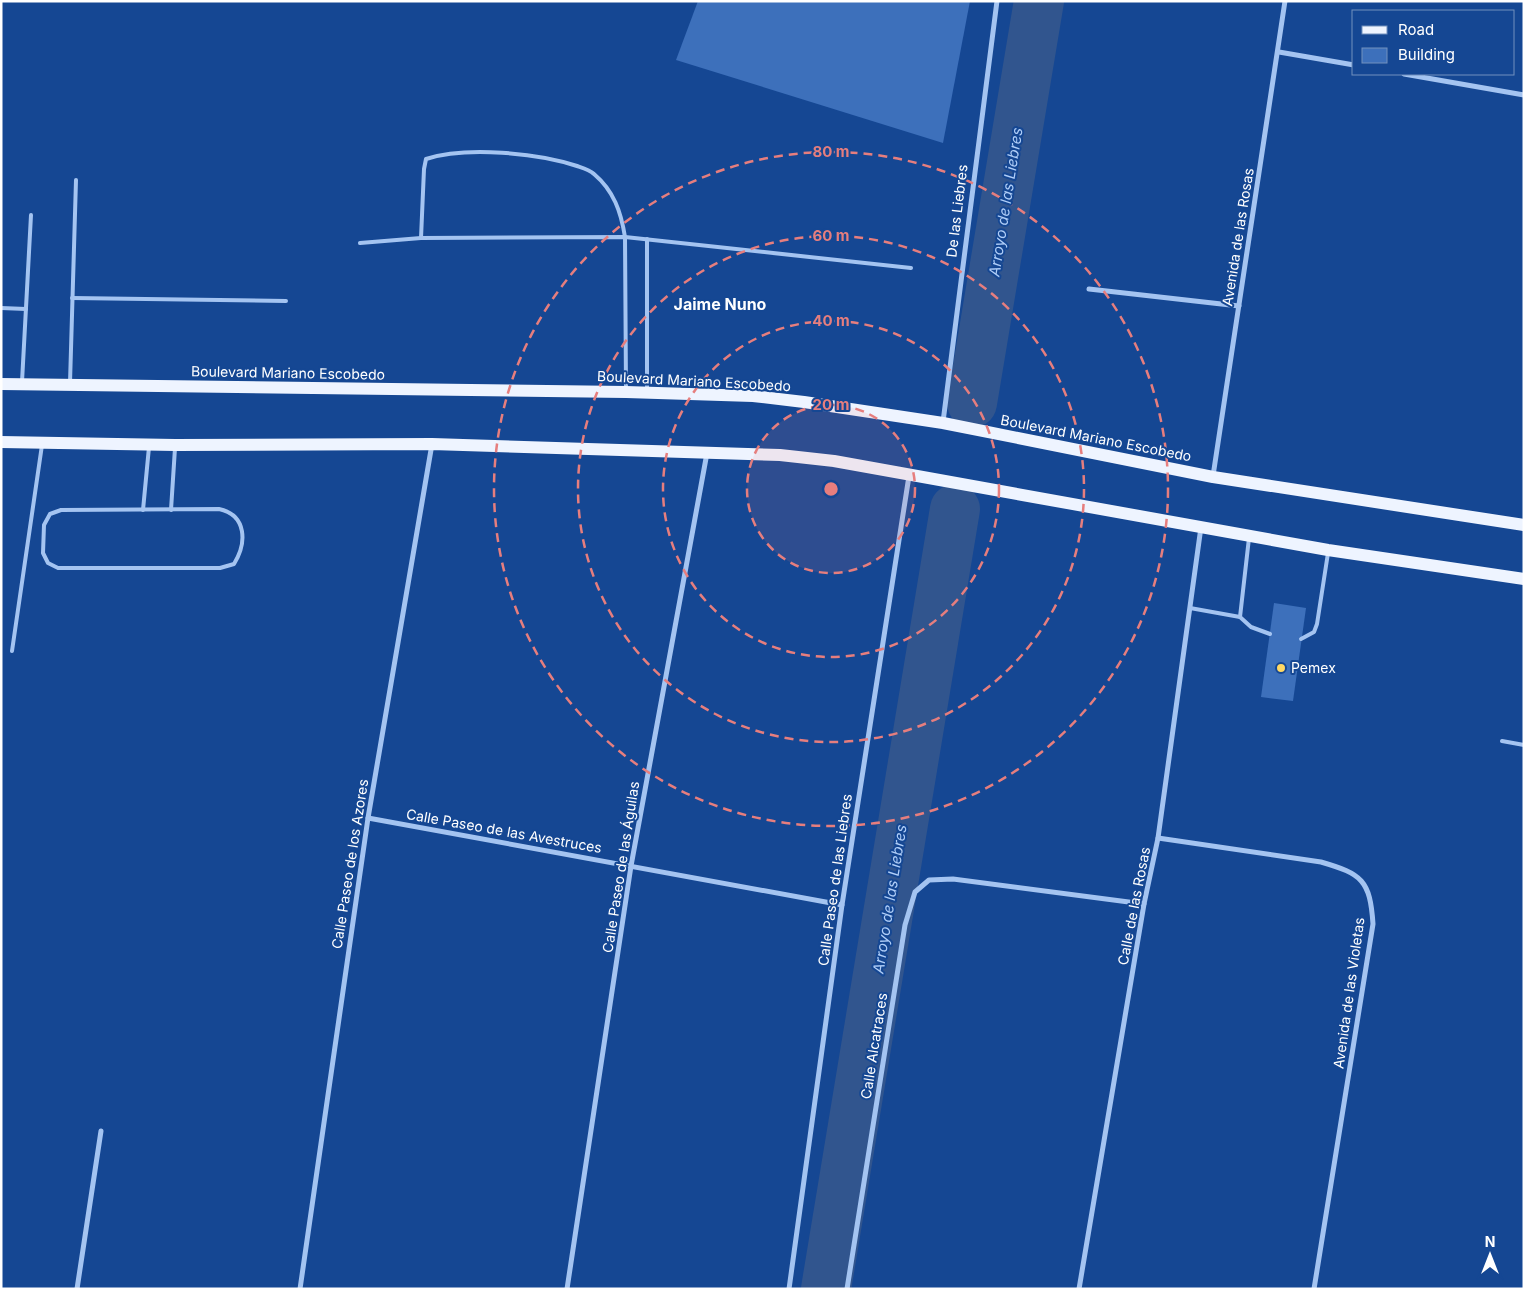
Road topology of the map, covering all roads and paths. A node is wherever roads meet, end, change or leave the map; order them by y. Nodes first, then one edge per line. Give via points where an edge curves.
1 (997, 1) edge
2 (1284, 1) edge
3 (1278, 52) junction
4 (1352, 65) edge
5 (1410, 75) edge
6 (1524, 95) edge
7 (76, 180) dead end
8 (31, 215) dead end
9 (625, 237) junction
10 (421, 238) junction
11 (647, 239) junction
12 (360, 242) dead end
13 (911, 268) dead end
14 (1089, 289) dead end
15 (72, 298) junction
16 (286, 301) dead end
17 (1239, 306) junction
18 (1, 308) edge
19 (26, 309) junction
20 (1, 384) edge
21 (22, 385) junction
22 (70, 385) junction
23 (626, 392) junction
24 (647, 393) junction
25 (943, 423) junction
26 (1, 442) edge
27 (42, 443) junction
28 (432, 444) junction
29 (150, 445) junction
30 (175, 445) junction
31 (707, 451) junction
32 (909, 476) junction
33 (1213, 476) junction
34 (143, 510) junction
35 (171, 510) junction
36 (1524, 525) edge
37 (1202, 526) junction
38 (1249, 536) junction
39 (1328, 550) junction
40 (1524, 579) edge
41 (1190, 608) junction
42 (1240, 617) junction
43 (1270, 634) dead end
44 (1301, 639) dead end
45 (12, 651) dead end
46 (1502, 741) dead end
47 (1524, 744) edge
48 (368, 818) junction
49 (1158, 838) junction
50 (631, 866) junction
51 (1144, 904) junction
52 (842, 905) junction
53 (101, 1131) dead end
54 (77, 1289) edge
55 (300, 1289) edge
56 (567, 1289) edge
57 (789, 1289) edge
58 (846, 1289) edge
59 (1079, 1289) edge
60 (1314, 1289) edge

1 - 25 street, De las Liebres
2 - 3 street, Avenida de las Rosas
3 - 4 street
3 - 17 street, Avenida de las Rosas
5 - 6 street
7 - 15 lane
8 - 19 lane
9 - 10 lane
9 - 10 lane via 622,217 612,192 593,172 554,159 510,153 439,155 426,159
9 - 11 lane
9 - 23 lane
10 - 12 lane
11 - 13 lane
11 - 24 lane
14 - 17 street
15 - 16 lane
15 - 22 lane
17 - 33 street, Avenida de las Rosas
18 - 19 lane
19 - 21 lane
20 - 21 main road, Boulevard Mariano Escobedo
21 - 22 main road, Boulevard Mariano Escobedo
22 - 23 main road, Boulevard Mariano Escobedo
23 - 24 main road, Boulevard Mariano Escobedo
24 - 25 main road, Boulevard Mariano Escobedo via 787,400
25 - 33 main road, Boulevard Mariano Escobedo
26 - 27 main road
27 - 29 main road
27 - 45 lane
28 - 30 main road
28 - 31 main road
28 - 48 street, Calle Paseo de los Azores
29 - 30 main road
29 - 34 lane
30 - 35 lane
31 - 32 main road via 834,461
31 - 50 street, Calle Paseo de las Águilas
32 - 37 main road
32 - 52 street, Calle Paseo de las Liebres
33 - 36 main road, Boulevard Mariano Escobedo
34 - 35 lane
34 - 35 lane via 61,510 50,514 44,525 43,554 48,563 58,568 76,569 220,568 234,564 241,554 239,518 220,509
37 - 38 main road
37 - 41 street, Calle de las Rosas
38 - 39 main road
38 - 42 lane
39 - 40 main road
39 - 44 lane via 1317,624 1314,632
41 - 42 lane
41 - 49 street, Calle de las Rosas
42 - 43 lane via 1250,627
46 - 47 lane
48 - 50 street, Calle Paseo de las Avestruces
48 - 55 street, Calle Paseo de los Azores
49 - 51 street, Calle de las Rosas
49 - 60 street, Avenida de las Violetas via 1321,862 1347,870 1363,881 1371,899 1373,924
50 - 52 street, Calle Paseo de las Avestruces
50 - 56 street, Calle Paseo de las Águilas
51 - 58 street, Calle Alcatraces via 953,879 930,880 916,892 905,926
51 - 59 street, Calle de las Rosas
52 - 57 street, Calle Paseo de las Liebres
53 - 54 street

